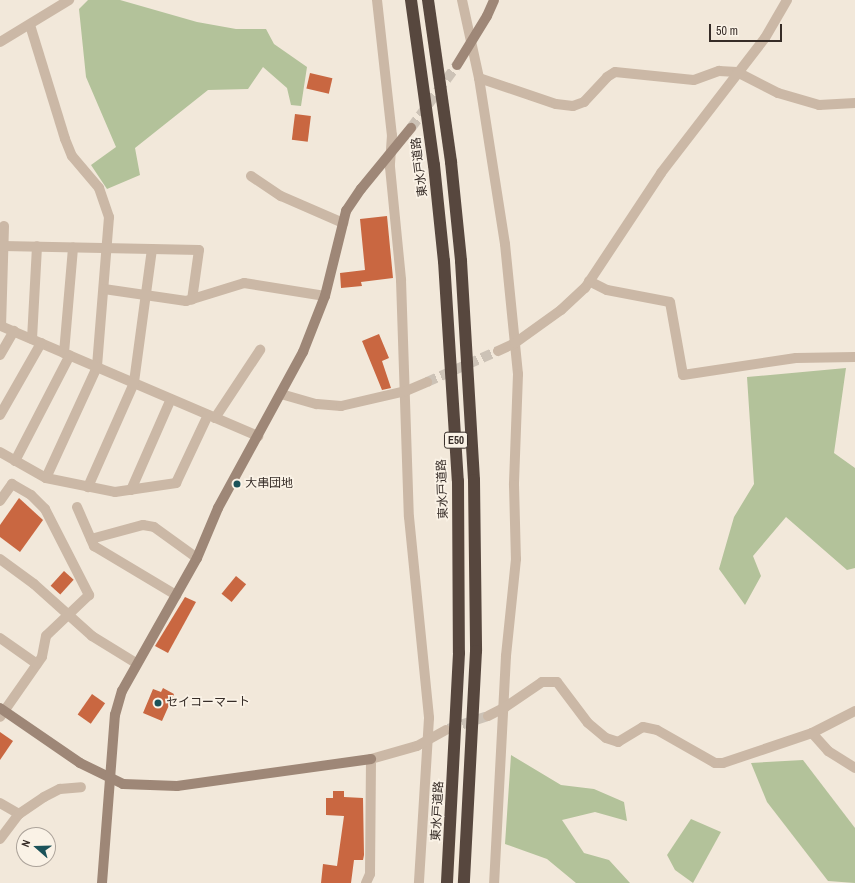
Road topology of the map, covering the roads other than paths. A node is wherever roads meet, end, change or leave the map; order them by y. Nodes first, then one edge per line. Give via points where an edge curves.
1 (68, 0) edge
2 (377, 0) edge
3 (411, 0) edge
4 (428, 0) edge
5 (462, 0) edge
6 (494, 0) edge
7 (787, 0) edge
8 (30, 25) junction
9 (0, 42) edge
10 (471, 45) junction
11 (457, 65) tunnel mouth
12 (737, 72) junction
13 (479, 78) junction
14 (855, 103) edge
15 (411, 128) tunnel mouth
16 (391, 152) junction
17 (251, 176) dead end
18 (343, 223) junction
19 (4, 226) dead end
20 (3, 246) junction
21 (38, 246) junction
22 (73, 247) junction
23 (108, 248) junction
24 (152, 249) junction
25 (589, 281) junction
26 (104, 288) junction
27 (146, 295) junction
28 (325, 296) junction
29 (192, 300) junction
30 (14, 332) junction
31 (37, 341) junction
32 (515, 343) junction
33 (260, 350) dead end
34 (498, 351) tunnel mouth
35 (67, 354) junction
36 (0, 355) edge
37 (855, 356) edge
38 (96, 367) junction
39 (427, 382) tunnel mouth
40 (134, 383) junction
41 (406, 390) junction
42 (281, 394) junction
43 (171, 399) junction
44 (0, 415) edge
45 (212, 416) junction
46 (258, 436) junction
47 (0, 452) edge
48 (15, 461) junction
49 (46, 478) junction
50 (88, 487) junction
51 (131, 490) junction
52 (0, 499) edge
53 (77, 508) dead end
54 (91, 539) junction
55 (197, 558) junction
56 (0, 559) edge
57 (176, 595) junction
58 (68, 615) junction
59 (0, 638) edge
60 (136, 663) junction
61 (37, 664) junction
62 (504, 708) junction
63 (855, 711) edge
64 (1, 712) edge
65 (488, 716) tunnel mouth
66 (446, 730) tunnel mouth
67 (812, 733) junction
68 (429, 740) junction
69 (371, 759) junction
70 (855, 768) edge
71 (110, 779) junction
72 (81, 787) dead end
73 (0, 802) edge
74 (18, 814) junction
75 (4, 830) edge
76 (0, 839) edge
77 (102, 883) edge
78 (366, 883) edge
79 (419, 883) edge
80 (447, 883) edge
81 (464, 883) edge
82 (494, 883) edge

1 - 8 street
2 - 16 street via 391,127
3 - 80 highway, 東水戸道路 / E50 via 432,149 444,261 458,481 458,667
4 - 81 highway, E50 via 451,162 461,261 474,480 476,651
5 - 10 street
6 - 10 street
7 - 12 street via 765,38
8 - 9 street
8 - 23 street via 72,156 99,188 109,217
10 - 11 street
10 - 13 street
12 - 13 street via 719,72 694,80 615,72 584,102 573,106 556,104
12 - 14 street via 778,93 819,104
12 - 25 street via 661,172
13 - 32 street via 505,244
15 - 16 street
16 - 18 street via 352,201
16 - 41 street via 402,280
17 - 18 street via 281,196
18 - 28 street
19 - 20 street
20 - 21 street
20 - 30 street via 1,326
21 - 22 street
21 - 31 street
22 - 23 street
22 - 35 street
23 - 24 street
23 - 26 street
24 - 27 street
24 - 29 street via 199,250
25 - 32 street via 561,310
25 - 37 street via 607,290 670,302 683,375 796,358
26 - 27 street
26 - 38 street
27 - 29 street
27 - 40 street
28 - 29 street via 244,283
28 - 42 street via 303,352
30 - 31 street
30 - 36 street
31 - 35 street
31 - 44 street
32 - 34 street
32 - 62 street via 518,374 514,485 516,559 506,656
33 - 45 street
35 - 38 street
35 - 48 street
38 - 40 street
38 - 49 street
39 - 41 street
40 - 43 street
40 - 50 street
41 - 42 street via 341,406 318,404
41 - 68 street via 410,517
42 - 46 street
43 - 45 street
43 - 51 street
45 - 46 street
45 - 51 street via 176,483
46 - 55 street via 218,508
47 - 48 street
48 - 49 street
49 - 50 street
50 - 51 street via 115,492
52 - 58 street via 12,484 31,495 45,509 55,525 89,595
53 - 54 street
54 - 55 street via 143,525 154,527
54 - 57 street via 94,546
55 - 57 street
56 - 58 street via 34,584
57 - 60 street
58 - 60 street via 92,636
58 - 61 street via 46,636 42,657
59 - 61 street
60 - 71 street via 122,691 114,716
61 - 64 street
62 - 65 street
62 - 67 street via 542,682 557,682 588,723 606,738 618,742 643,727 657,730 715,764
62 - 82 street
63 - 67 street
64 - 71 street via 80,763
66 - 68 street
67 - 70 street via 828,751
68 - 69 street
68 - 79 street
69 - 71 street via 177,786 144,787
69 - 78 street via 370,874
71 - 77 street
72 - 74 street via 60,789
73 - 74 street
74 - 75 street
75 - 76 street

